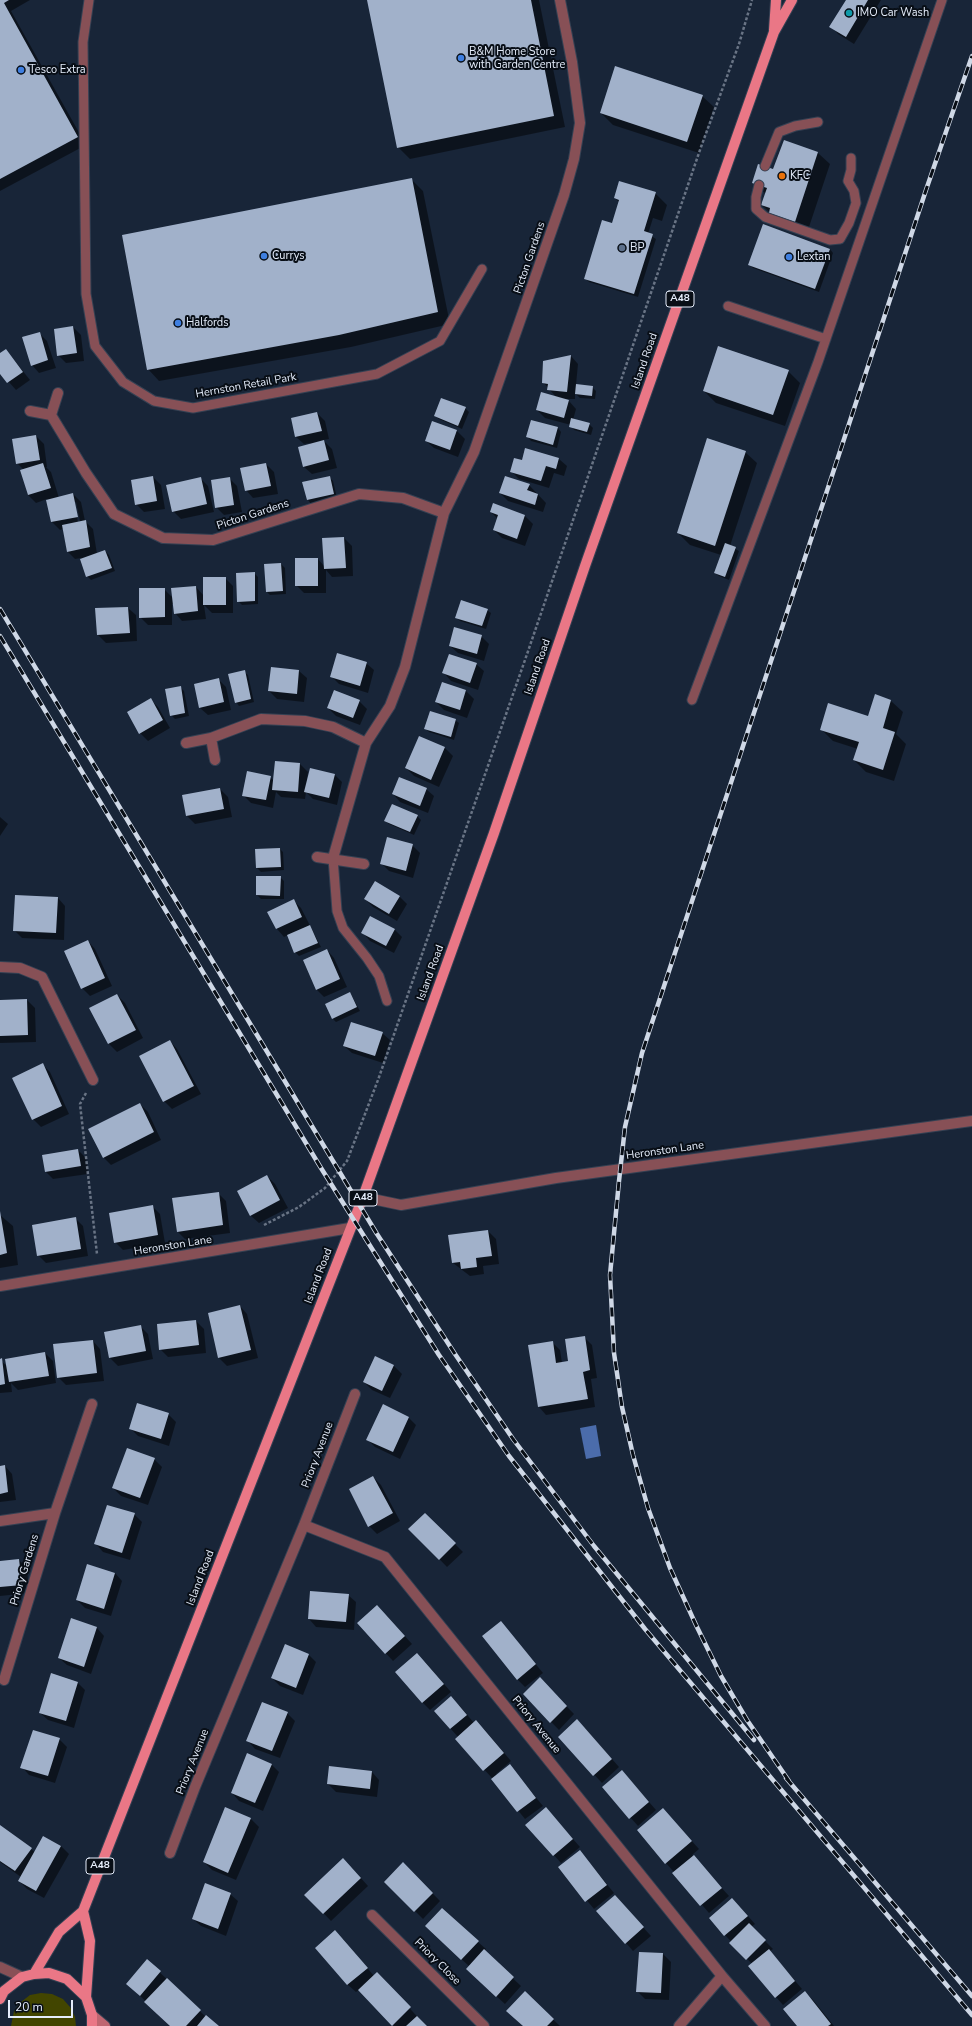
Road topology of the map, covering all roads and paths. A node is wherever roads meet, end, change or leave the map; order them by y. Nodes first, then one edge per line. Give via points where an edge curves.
1 (89, 0) edge
2 (560, 0) edge
3 (752, 0) edge
4 (776, 0) edge
5 (792, 0) edge
6 (942, 0) edge
7 (774, 32) junction
8 (818, 122) dead end
9 (851, 158) dead end
10 (766, 166) dead end
11 (759, 185) dead end
12 (482, 269) dead end
13 (728, 306) dead end
14 (826, 339) junction
15 (58, 393) dead end
16 (30, 411) dead end
17 (52, 415) junction
18 (444, 513) junction
19 (692, 700) dead end
20 (211, 738) junction
21 (186, 743) dead end
22 (366, 744) junction
23 (215, 760) dead end
24 (317, 857) dead end
25 (333, 858) junction
26 (364, 864) dead end
27 (0, 967) edge
28 (388, 1002) dead end
29 (93, 1080) joint
30 (972, 1121) edge
31 (363, 1197) junction
32 (350, 1228) junction
33 (264, 1230) dead end
34 (99, 1270) junction
35 (0, 1286) edge
36 (355, 1394) dead end
37 (92, 1404) dead end
38 (55, 1513) junction
39 (0, 1521) edge
40 (304, 1525) junction
41 (4, 1680) dead end
42 (170, 1853) dead end
43 (83, 1911) junction
44 (372, 1915) dead end
45 (0, 1967) edge
46 (34, 1974) junction
47 (722, 1976) junction
48 (22, 1977) junction
49 (86, 1997) junction
50 (0, 1999) edge
51 (92, 2015) junction
52 (92, 2026) edge
53 (105, 2026) edge
54 (484, 2026) edge
55 (678, 2026) edge
56 (765, 2026) edge

1 - 12 lane, Hernston Retail Park via 83,42 86,294 95,346 123,382 154,401 193,408 377,374 440,341
2 - 18 street, Picton Gardens via 580,123 574,159 564,195 474,452
3 - 33 path via 739,44 701,147 525,660 378,1080 347,1161 326,1188 299,1207 263,1225
4 - 7 main road, A48
5 - 7 main road, A48
6 - 14 lane
7 - 31 main road, Island Road / A48 via 492,840
8 - 10 lane via 779,132
9 - 11 lane via 848,181 854,191 856,203 840,239 830,240 765,217 756,209
13 - 14 lane
14 - 19 lane
15 - 17 street
16 - 17 street
17 - 18 street, Picton Gardens via 114,514 162,538 213,540 359,494 403,498
18 - 22 street, Picton Gardens via 405,667 390,706
20 - 21 street
20 - 22 street via 260,719 305,721 333,727
20 - 23 street
22 - 25 street, Picton Gardens
24 - 25 street
25 - 26 street
25 - 28 lane via 337,911 341,923 379,976
27 - 29 street via 20,968 42,977
29 - 34 path via 80,1104
30 - 31 street, Heronston Lane via 556,1178 401,1205
31 - 32 main road, Island Road / A48
32 - 34 street, Heronston Lane
32 - 43 main road, Island Road / A48
34 - 35 street, Heronston Lane
36 - 40 street, Priory Avenue
37 - 38 street, Priory Gardens
38 - 39 street, Priory Gardens
38 - 41 street, Priory Gardens
40 - 42 street, Priory Avenue
40 - 47 street, Priory Avenue via 385,1557
43 - 46 main road, Island Road / A48 via 59,1932
43 - 49 main road via 90,1941
44 - 54 street, Priory Close
45 - 48 street
46 - 48 main road
46 - 49 main road via 49,1973 67,1979
47 - 55 street
47 - 56 street, Priory Avenue
48 - 50 main road via 4,1991
49 - 51 main road
51 - 52 main road
51 - 53 main road

